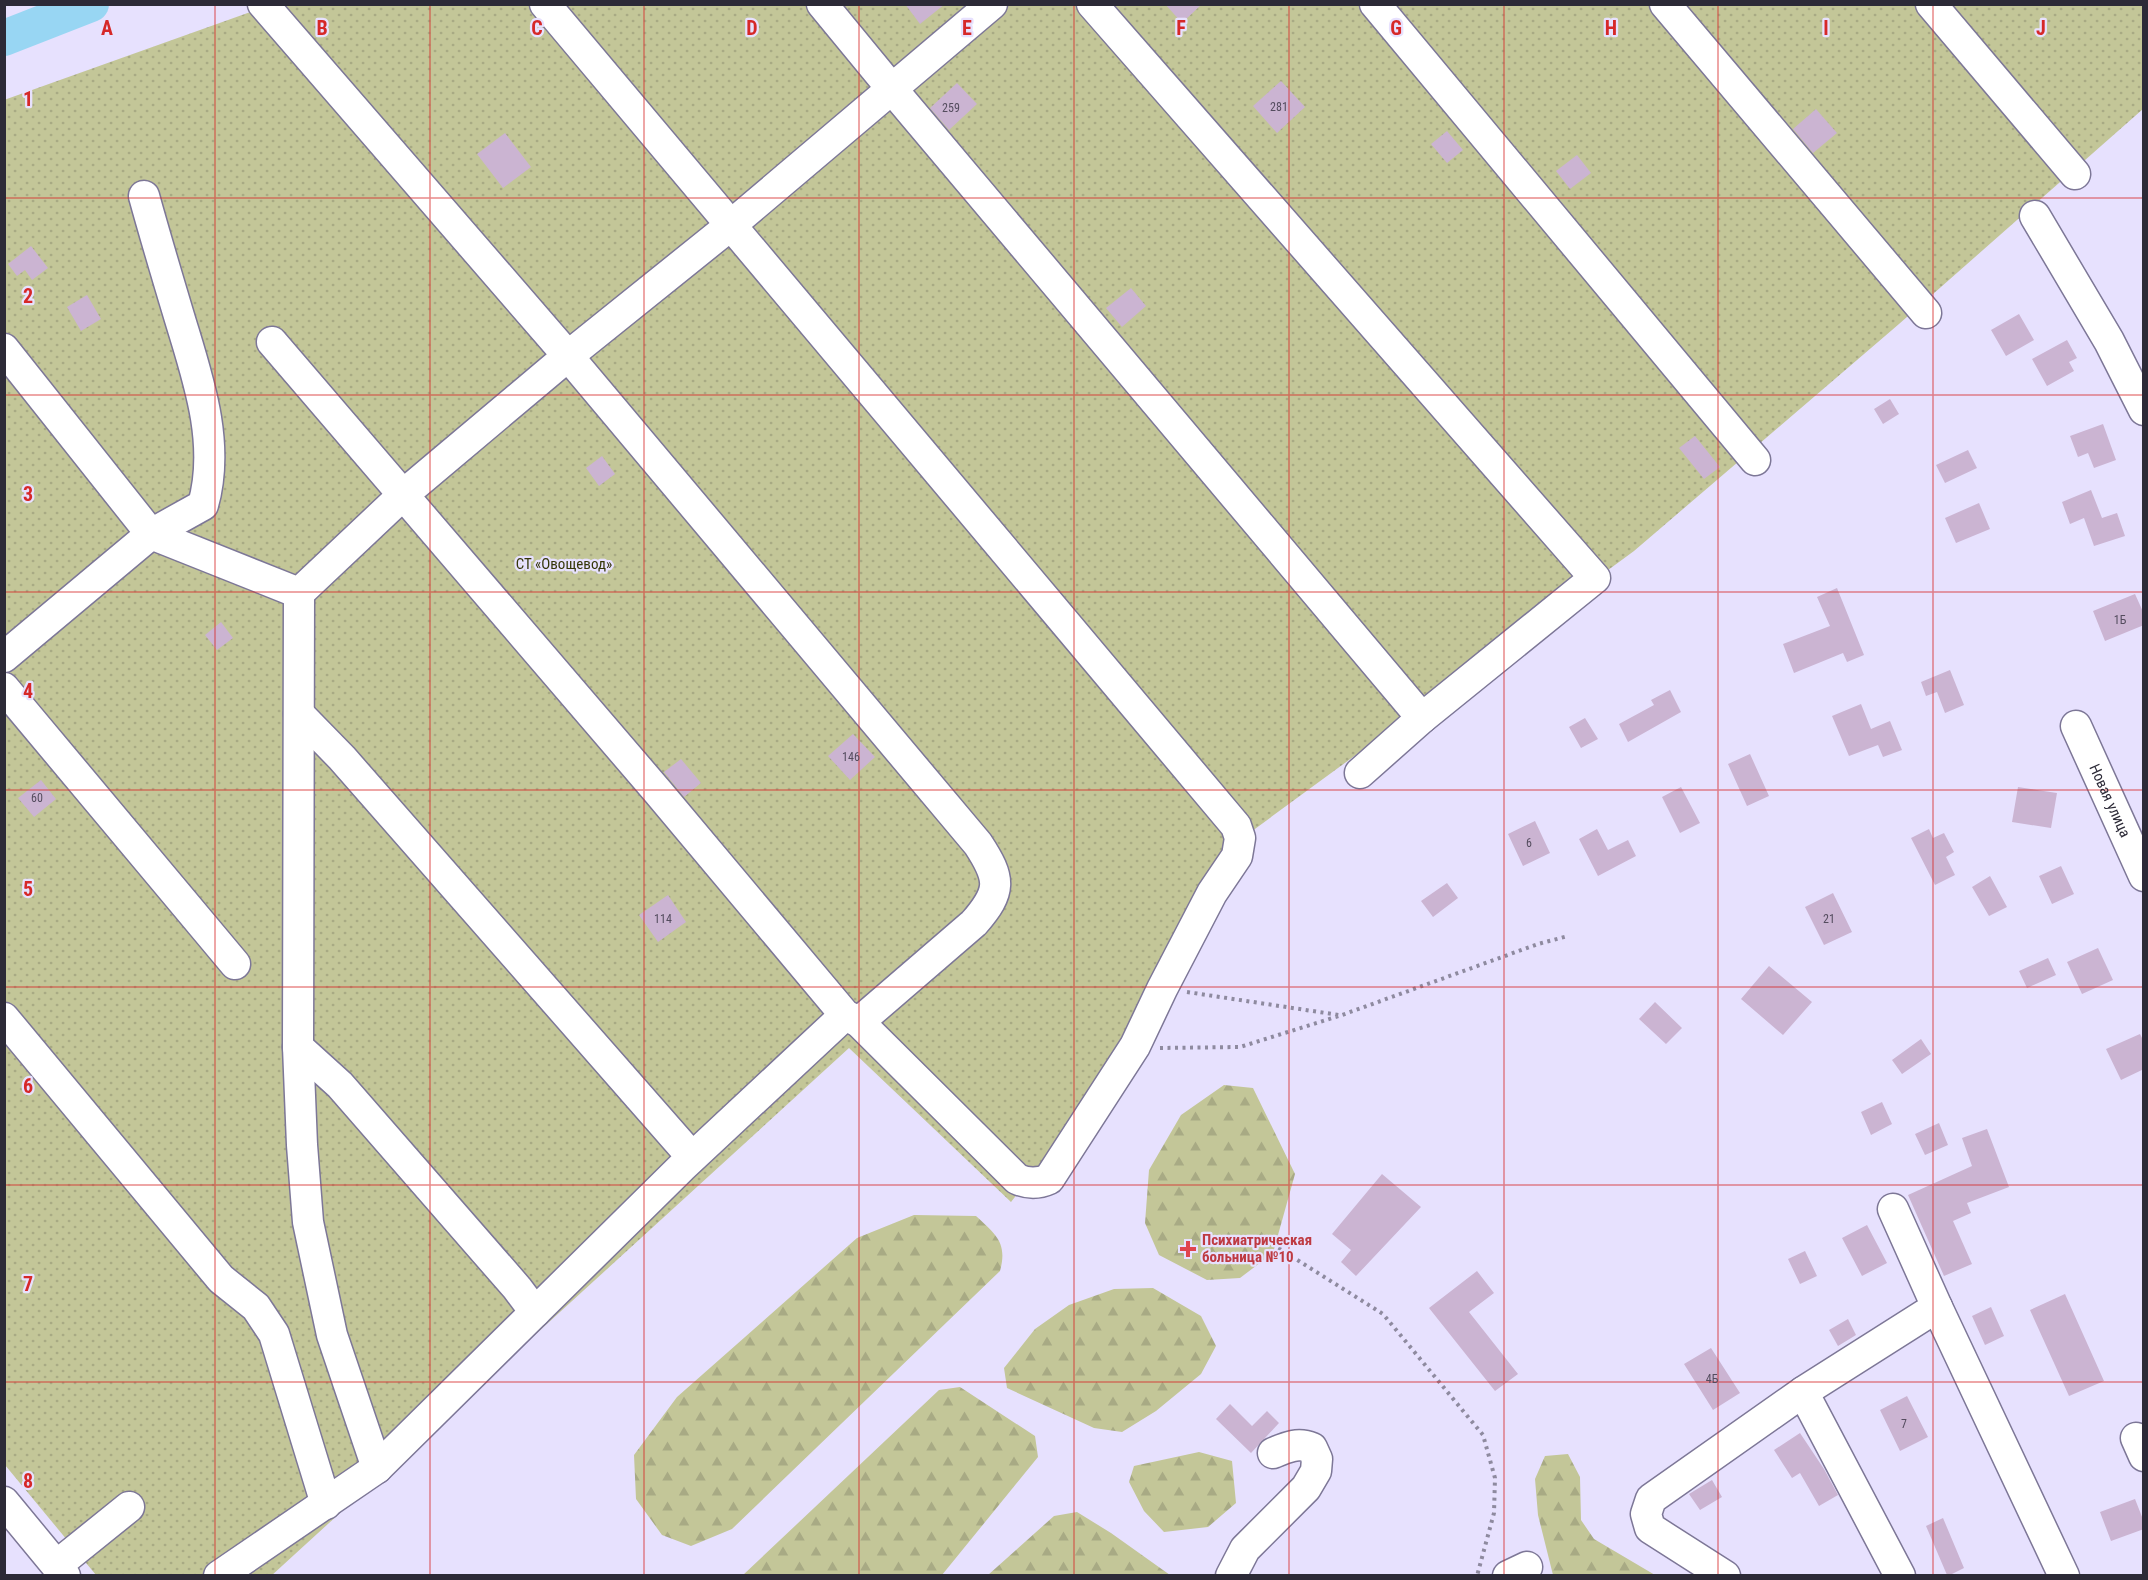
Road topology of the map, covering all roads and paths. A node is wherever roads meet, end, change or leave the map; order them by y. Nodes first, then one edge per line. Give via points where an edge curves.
1 (263, 4) edge
2 (545, 4) edge
3 (822, 4) edge
4 (992, 4) edge
5 (1092, 4) edge
6 (1375, 4) edge
7 (1665, 4) edge
8 (1931, 4) edge
9 (892, 89) junction
10 (2074, 174) dead end
11 (144, 196) dead end
12 (2035, 216) dead end
13 (730, 225) junction
14 (1926, 312) dead end
15 (272, 342) dead end
16 (4, 349) edge
17 (568, 356) junction
18 (2144, 410) edge
19 (1755, 460) dead end
20 (404, 494) junction
21 (151, 534) junction
22 (299, 593) junction
23 (4, 657) edge
24 (4, 688) edge
25 (299, 714) junction
26 (1422, 717) junction
27 (2076, 726) dead end
28 (1360, 773) dead end
29 (2144, 876) edge
30 (1569, 936) dead end
31 (234, 964) dead end
32 (1162, 989) junction
33 (1342, 1015) junction
34 (4, 1018) edge
35 (852, 1019) junction
36 (1135, 1046) junction
37 (298, 1047) junction
38 (692, 1157) junction
39 (1893, 1209) dead end
40 (1272, 1244) dead end
41 (1937, 1307) junction
42 (535, 1312) junction
43 (1803, 1392) junction
44 (1273, 1453) dead end
45 (377, 1468) junction
46 (4, 1502) edge
47 (326, 1504) junction
48 (129, 1507) dead end
49 (61, 1570) edge
50 (219, 1575) edge
51 (1232, 1575) edge
52 (1477, 1575) edge
53 (1725, 1575) edge
54 (1900, 1575) edge
55 (2064, 1575) edge

1 - 17 street
2 - 13 street
3 - 9 street
4 - 9 street
5 - 26 street via 1595,578
6 - 19 street
7 - 14 street
8 - 10 street
9 - 13 street
9 - 26 street
11 - 21 street via 201,388 210,447 209,483 203,505
12 - 18 street via 2109,341
13 - 17 street
13 - 32 street via 1236,826 1240,838 1237,856 1212,893
15 - 20 street
16 - 21 street
17 - 20 street
17 - 35 street via 978,844 993,867 994,894 974,923
20 - 22 street
20 - 35 street
21 - 22 street
21 - 23 street
22 - 25 street
24 - 31 street
25 - 37 street
25 - 38 street
26 - 28 street
27 - 29 street, Новая улица
30 - 33 path
32 - 33 path
32 - 36 street
33 - 36 path via 1240,1047
34 - 47 street via 221,1279 256,1307 274,1334
35 - 36 street via 1025,1183 1049,1179
35 - 38 street
37 - 42 street via 340,1085
37 - 45 street via 308,1222 332,1335
38 - 42 street
39 - 41 street
40 - 52 path via 1383,1314 1483,1435 1495,1478 1494,1513
41 - 43 street
41 - 55 street
42 - 45 street
43 - 53 street via 1651,1499 1646,1514 1650,1528
43 - 54 street
44 - 51 street via 1291,1445 1306,1445 1312,1448 1317,1460 1316,1471 1306,1488 1245,1549
45 - 47 street
46 - 49 street
47 - 50 street
48 - 49 street

